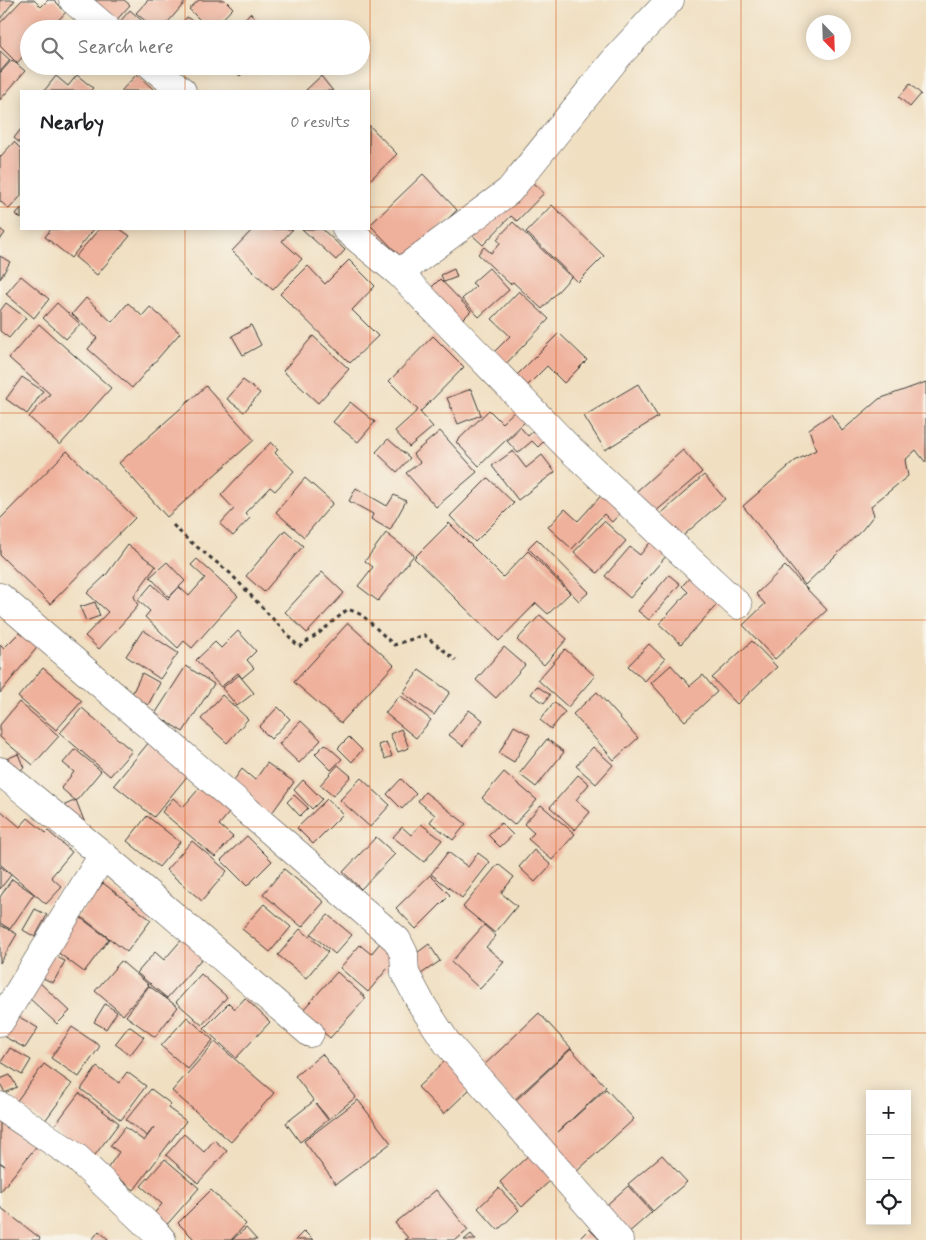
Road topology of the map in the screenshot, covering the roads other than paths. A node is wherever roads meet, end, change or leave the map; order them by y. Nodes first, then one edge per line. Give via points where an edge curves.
1 (73, 0) edge
2 (670, 0) edge
3 (96, 20) edge
4 (163, 75) edge
5 (181, 90) edge
6 (347, 230) edge
7 (399, 273) junction
8 (0, 597) edge
9 (738, 605) dead end
10 (0, 771) edge
11 (103, 855) junction
12 (0, 1022) edge
13 (310, 1033) dead end
14 (0, 1106) edge
15 (162, 1240) edge
16 (619, 1240) edge

1 - 3 street
2 - 7 street via 618,56 508,191
4 - 5 street
6 - 7 street
7 - 9 street via 568,447
8 - 16 street via 397,940 404,954 405,973 447,1043
10 - 11 street
11 - 12 street
11 - 13 street
14 - 15 street via 76,1157

